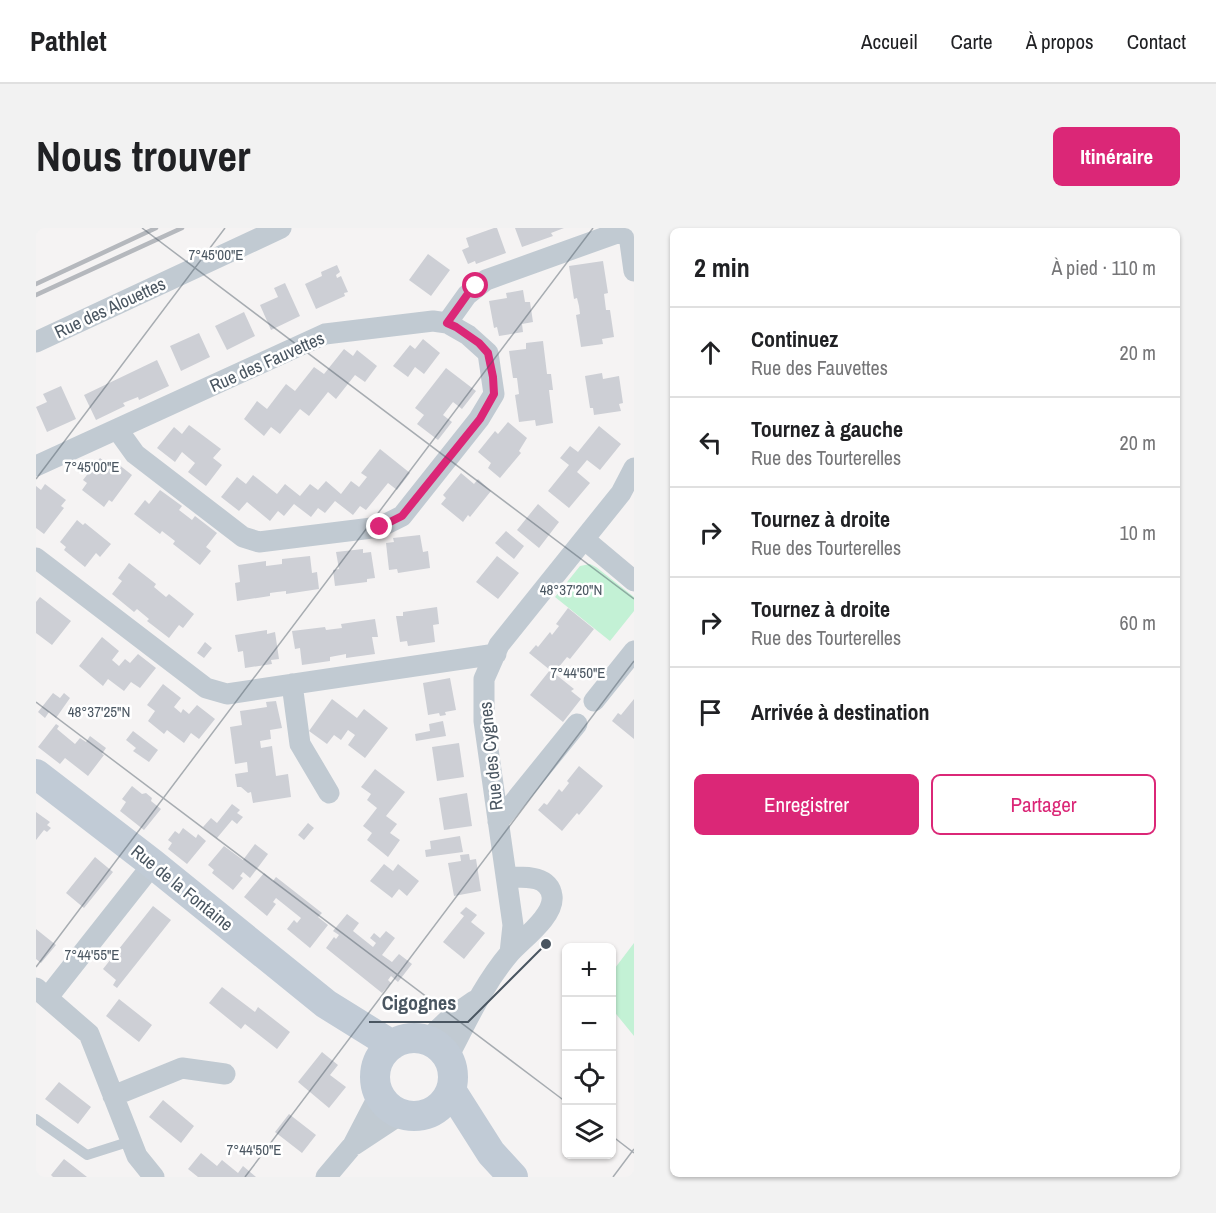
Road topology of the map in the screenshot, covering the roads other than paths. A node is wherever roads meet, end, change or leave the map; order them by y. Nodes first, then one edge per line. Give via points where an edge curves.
1 (281, 228) edge
2 (628, 228) edge
3 (634, 272) edge
4 (447, 323) junction
5 (36, 342) edge
6 (117, 429) junction
7 (36, 466) edge
8 (634, 468) edge
9 (584, 539) junction
10 (37, 560) edge
11 (634, 581) edge
12 (634, 651) edge
13 (495, 654) junction
14 (292, 684) junction
15 (594, 701) dead end
16 (577, 724) dead end
17 (36, 774) edge
18 (329, 793) dead end
19 (498, 822) junction
20 (153, 864) junction
21 (506, 877) junction
22 (510, 953) junction
23 (42, 993) edge
24 (437, 1049) junction
25 (384, 1055) junction
26 (225, 1074) dead end
27 (451, 1090) junction
28 (113, 1096) junction
29 (390, 1104) junction
30 (431, 1112) junction
31 (36, 1119) edge
32 (131, 1141) junction
33 (491, 1153) junction
34 (154, 1177) edge
35 (326, 1177) edge
36 (513, 1177) edge

1 - 5 street, Rue des Alouettes
2 - 3 street
2 - 4 street via 486,280 467,295
4 - 6 street, Rue des Fauvettes via 433,321 325,334
4 - 6 street via 488,353 494,394 480,419 402,516 380,527 259,542 243,537 135,454
6 - 7 street, Rue des Fauvettes
8 - 9 street, Rue des Cygnes via 621,493
9 - 11 street
9 - 13 street, Rue des Cygnes
10 - 14 street via 206,688 227,694
12 - 15 street
13 - 14 street
13 - 19 street, Rue des Cygnes via 484,679 484,721
14 - 18 street via 300,744
16 - 19 street
17 - 20 street, Rue de la Fontaine
19 - 21 street, Rue des Cygnes
20 - 23 street
20 - 25 street, Rue de la Fontaine
21 - 22 street, Rue des Cygnes via 513,926
21 - 22 street via 537,878 549,885 552,896 551,908
22 - 24 street
23 - 28 street via 89,1034
24 - 25 street via 410,1038
24 - 27 street via 453,1072
25 - 29 street via 375,1079
26 - 28 street via 182,1068
27 - 30 street
27 - 33 street
28 - 32 street
29 - 30 street via 415,1116
29 - 35 street
30 - 33 street
31 - 32 lane via 87,1155
32 - 34 street via 137,1156
33 - 36 street

